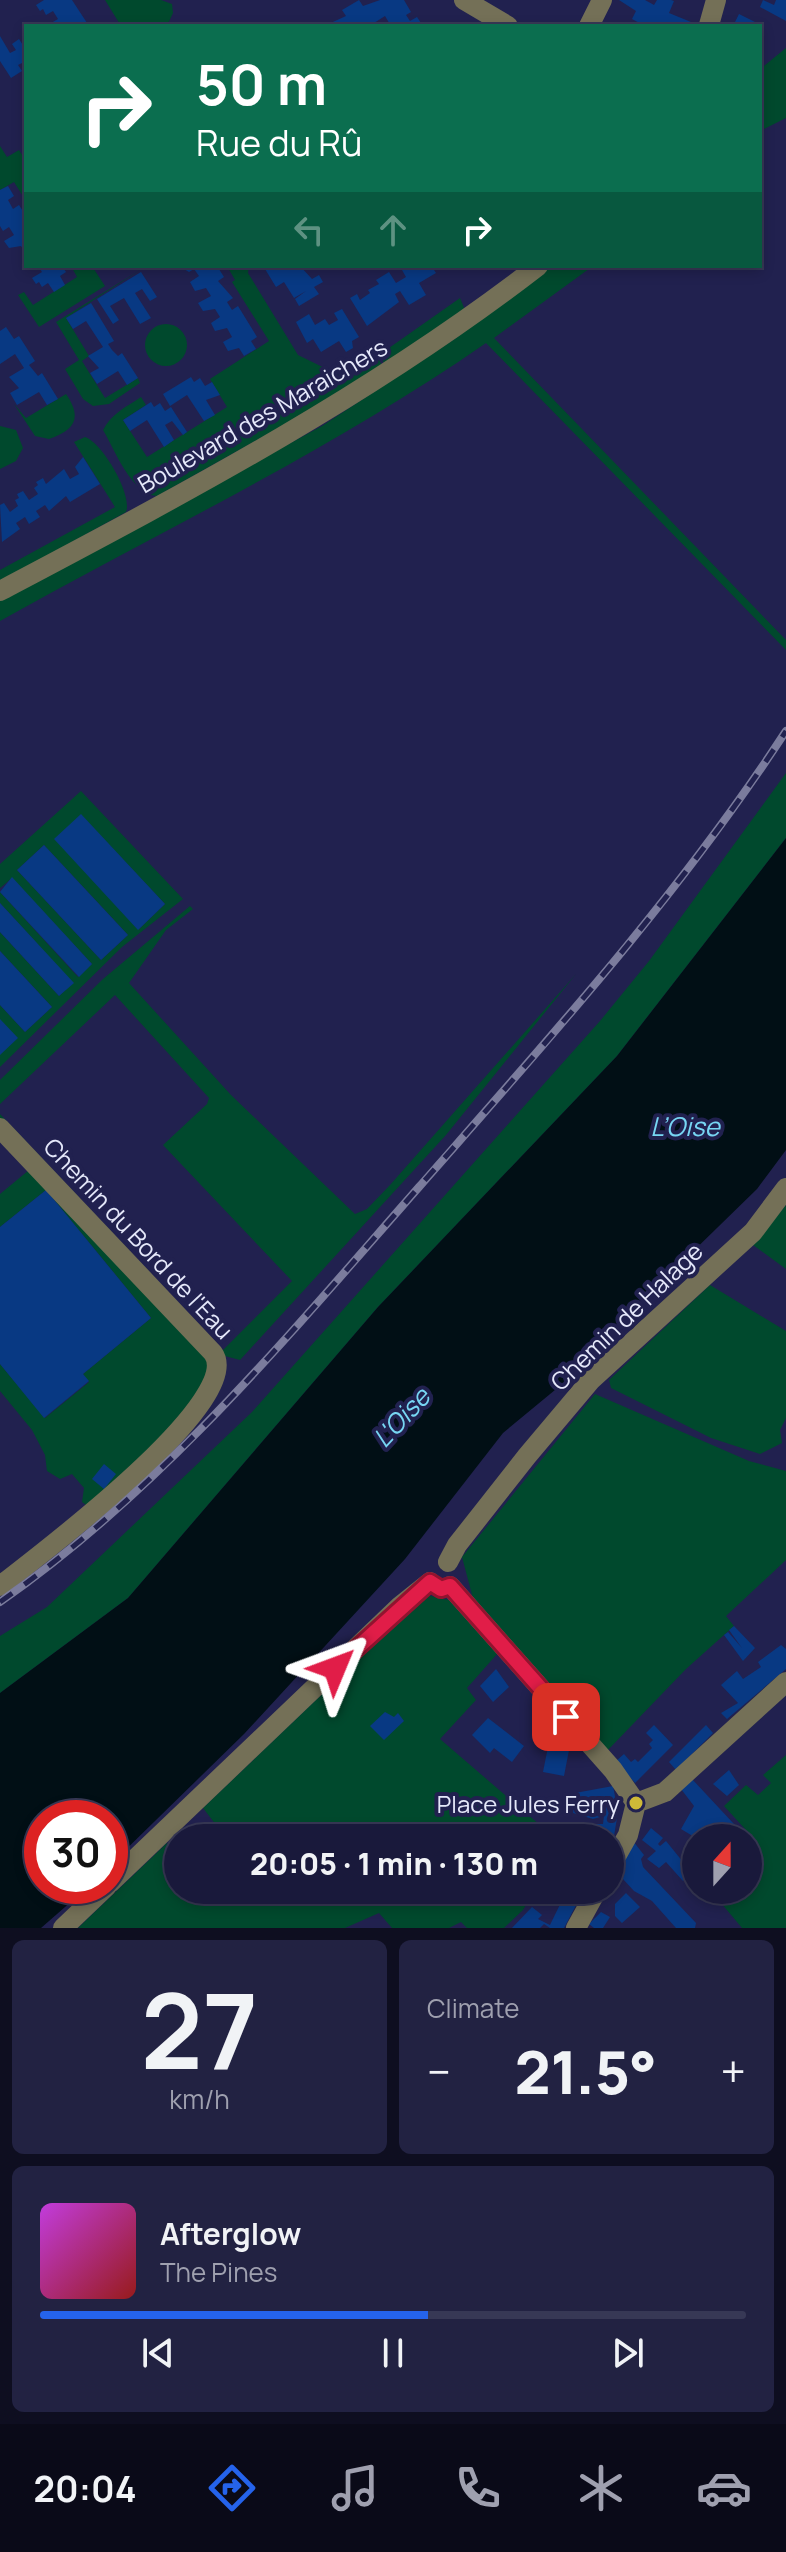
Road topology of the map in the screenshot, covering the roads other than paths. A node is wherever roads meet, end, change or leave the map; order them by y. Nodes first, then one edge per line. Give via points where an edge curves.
1 (464, 0) edge
2 (602, 0) edge
3 (716, 0) edge
4 (505, 24) edge
5 (590, 24) edge
6 (709, 24) edge
7 (535, 268) edge
8 (0, 591) edge
9 (0, 1128) edge
10 (786, 1188) edge
11 (440, 1584) junction
12 (0, 1586) edge
13 (786, 1682) edge
14 (636, 1803) junction
15 (624, 1842) edge
16 (128, 1866) edge
17 (88, 1904) edge
18 (589, 1904) edge
19 (63, 1928) edge
20 (576, 1928) edge

1 - 4 street
2 - 5 street
3 - 6 street
7 - 8 street, Boulevard des Maraichers via 431,347 319,418
9 - 12 street, Chemin du Bord de l'Eau via 213,1353 219,1369 200,1405 127,1482
10 - 11 street, Chemin de Halage via 753,1232 591,1380 457,1545 448,1562 456,1572
11 - 14 street via 613,1770
11 - 16 street via 400,1606
13 - 14 street via 665,1792
14 - 15 street
17 - 19 street
18 - 20 street

